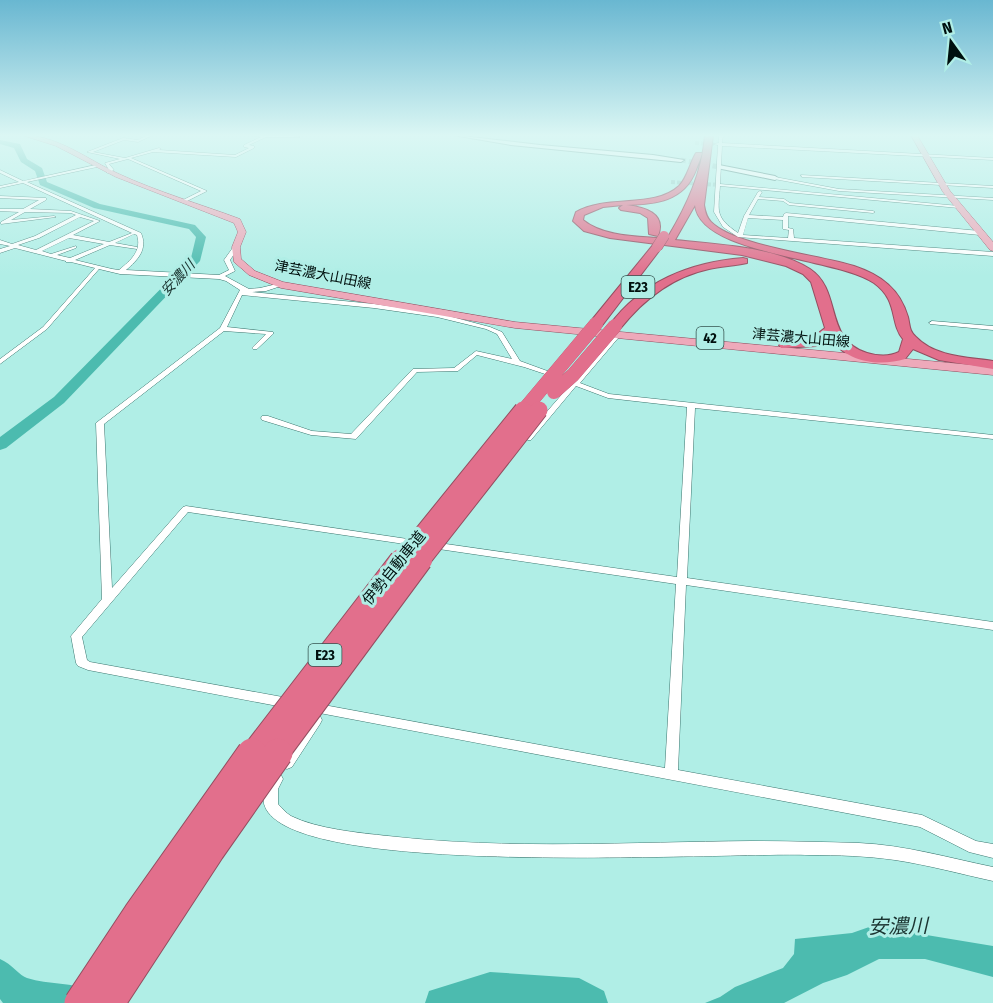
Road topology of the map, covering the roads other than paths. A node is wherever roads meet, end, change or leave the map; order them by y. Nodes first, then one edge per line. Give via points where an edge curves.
1 (23, 182) joint
2 (134, 182) edge
3 (183, 182) edge
4 (686, 182) tunnel mouth
5 (690, 182) edge
6 (700, 182) edge
7 (703, 182) edge
8 (719, 182) edge
9 (804, 182) edge
10 (904, 182) edge
11 (943, 184) junction
12 (1, 186) edge
13 (719, 186) junction
14 (993, 187) edge
15 (759, 189) junction
16 (0, 197) edge
17 (758, 198) junction
18 (993, 199) edge
19 (185, 201) junction
20 (955, 202) junction
21 (993, 205) edge
22 (0, 210) edge
23 (24, 210) junction
24 (873, 212) dead end
25 (80, 215) junction
26 (746, 216) junction
27 (71, 218) junction
28 (786, 219) junction
29 (1, 223) edge
30 (980, 233) junction
31 (132, 234) dead end
32 (68, 236) junction
33 (740, 236) junction
34 (791, 239) junction
35 (660, 241) junction
36 (0, 242) edge
37 (109, 243) junction
38 (14, 246) junction
39 (74, 247) dead end
40 (135, 248) dead end
41 (236, 248) junction
42 (993, 248) edge
43 (0, 251) edge
44 (36, 252) junction
45 (993, 254) edge
46 (50, 256) junction
47 (820, 260) junction
48 (68, 261) junction
49 (98, 269) junction
50 (122, 272) junction
51 (219, 277) junction
52 (818, 284) junction
53 (281, 285) junction
54 (242, 290) junction
55 (377, 304) junction
56 (932, 323) dead end
57 (497, 326) junction
58 (609, 328) junction
59 (993, 328) edge
60 (223, 329) junction
61 (832, 329) junction
62 (909, 340) junction
63 (786, 345) junction
64 (255, 348) dead end
65 (853, 352) junction
66 (899, 357) junction
67 (876, 360) junction
68 (0, 362) edge
69 (517, 363) junction
70 (993, 365) edge
71 (993, 371) edge
72 (577, 384) junction
73 (691, 405) junction
74 (265, 418) dead end
75 (993, 437) edge
76 (442, 546) junction
77 (681, 581) junction
78 (107, 599) junction
79 (993, 626) edge
80 (323, 710) junction
81 (672, 775) junction
82 (993, 851) edge
83 (993, 874) edge
84 (79, 1003) edge
85 (110, 1003) edge

1 - 12 street
1 - 50 street via 139,234 141,250
2 - 19 main road
3 - 19 street via 205,191
4 - 52 highway via 674,193 656,199 592,207 579,214 578,221 588,229 610,235 770,258 799,268
5 - 35 highway, 伊勢自動車道 / E23
6 - 35 highway, 伊勢自動車道 / E23
7 - 47 highway via 699,205 707,224 743,242
8 - 13 street
9 - 20 street via 838,190
10 - 11 street
11 - 14 street
11 - 20 main road
13 - 15 street
13 - 33 street via 717,215
15 - 17 street
15 - 20 street
16 - 23 street via 44,199
17 - 24 street
17 - 26 street
18 - 20 street
19 - 41 main road via 237,220 242,232
20 - 21 street
20 - 30 main road
22 - 23 street
23 - 25 street
23 - 29 street
25 - 27 street
25 - 32 street via 98,221
26 - 28 street
26 - 33 street
27 - 29 street
27 - 38 street
28 - 30 street via 786,214
28 - 34 street via 785,229 791,229
30 - 42 main road
31 - 37 street
32 - 37 street
32 - 44 street
33 - 34 street
34 - 45 street
35 - 47 highway via 655,219 639,210 603,208 584,218 591,226 618,234
35 - 58 highway, 伊勢自動車道 / E23
35 - 58 highway, 伊勢自動車道 / E23 via 629,283
36 - 38 street
37 - 40 street
37 - 48 street
38 - 43 street
38 - 44 street
39 - 46 street
41 - 51 street via 227,260 231,272
41 - 53 main road, 津芸濃大山田線 / 42 via 236,257 243,266
44 - 46 street
46 - 48 street
47 - 62 highway via 884,285 904,320
48 - 49 street
49 - 50 street
49 - 68 street via 45,328
50 - 51 street
51 - 54 street via 231,279
52 - 58 highway via 793,270 771,264 742,261 707,265 670,278 643,295
52 - 61 highway
53 - 54 street
53 - 55 main road, 津芸濃大山田線 / 42
54 - 55 street
54 - 60 street
55 - 57 main road, 津芸濃大山田線 / 42
56 - 59 street
57 - 58 main road, 津芸濃大山田線 / 42
57 - 63 main road, 津芸濃大山田線 / 42
57 - 69 street
58 - 67 main road, 津芸濃大山田線 / 42
58 - 72 street
58 - 84 highway, 伊勢自動車道 / E23, bridge via 424,531 319,662 209,813
58 - 85 highway, 伊勢自動車道 / E23, bridge via 440,534 337,669 230,819
60 - 64 street via 271,333
60 - 78 street via 100,423
61 - 63 highway via 816,342
61 - 65 highway via 838,343
62 - 66 highway via 905,353
62 - 70 highway via 936,355
63 - 65 main road, 津芸濃大山田線 / 42
65 - 66 main road, 津芸濃大山田線 / 42
65 - 67 highway
66 - 67 highway
66 - 70 main road, 津芸濃大山田線 / 42
67 - 71 main road, 津芸濃大山田線 / 42
69 - 72 street
69 - 74 street via 476,353 456,370 415,370 353,437 311,433
72 - 73 street via 608,396
72 - 76 street via 557,401
73 - 75 street
73 - 77 street
76 - 77 street
76 - 78 street via 186,509
76 - 80 street
77 - 79 street
77 - 81 street
78 - 80 street via 76,636 82,663
80 - 81 street
80 - 83 street via 271,789 272,806 286,820 325,832 376,842 462,849 865,850
81 - 82 street via 922,821 974,847

